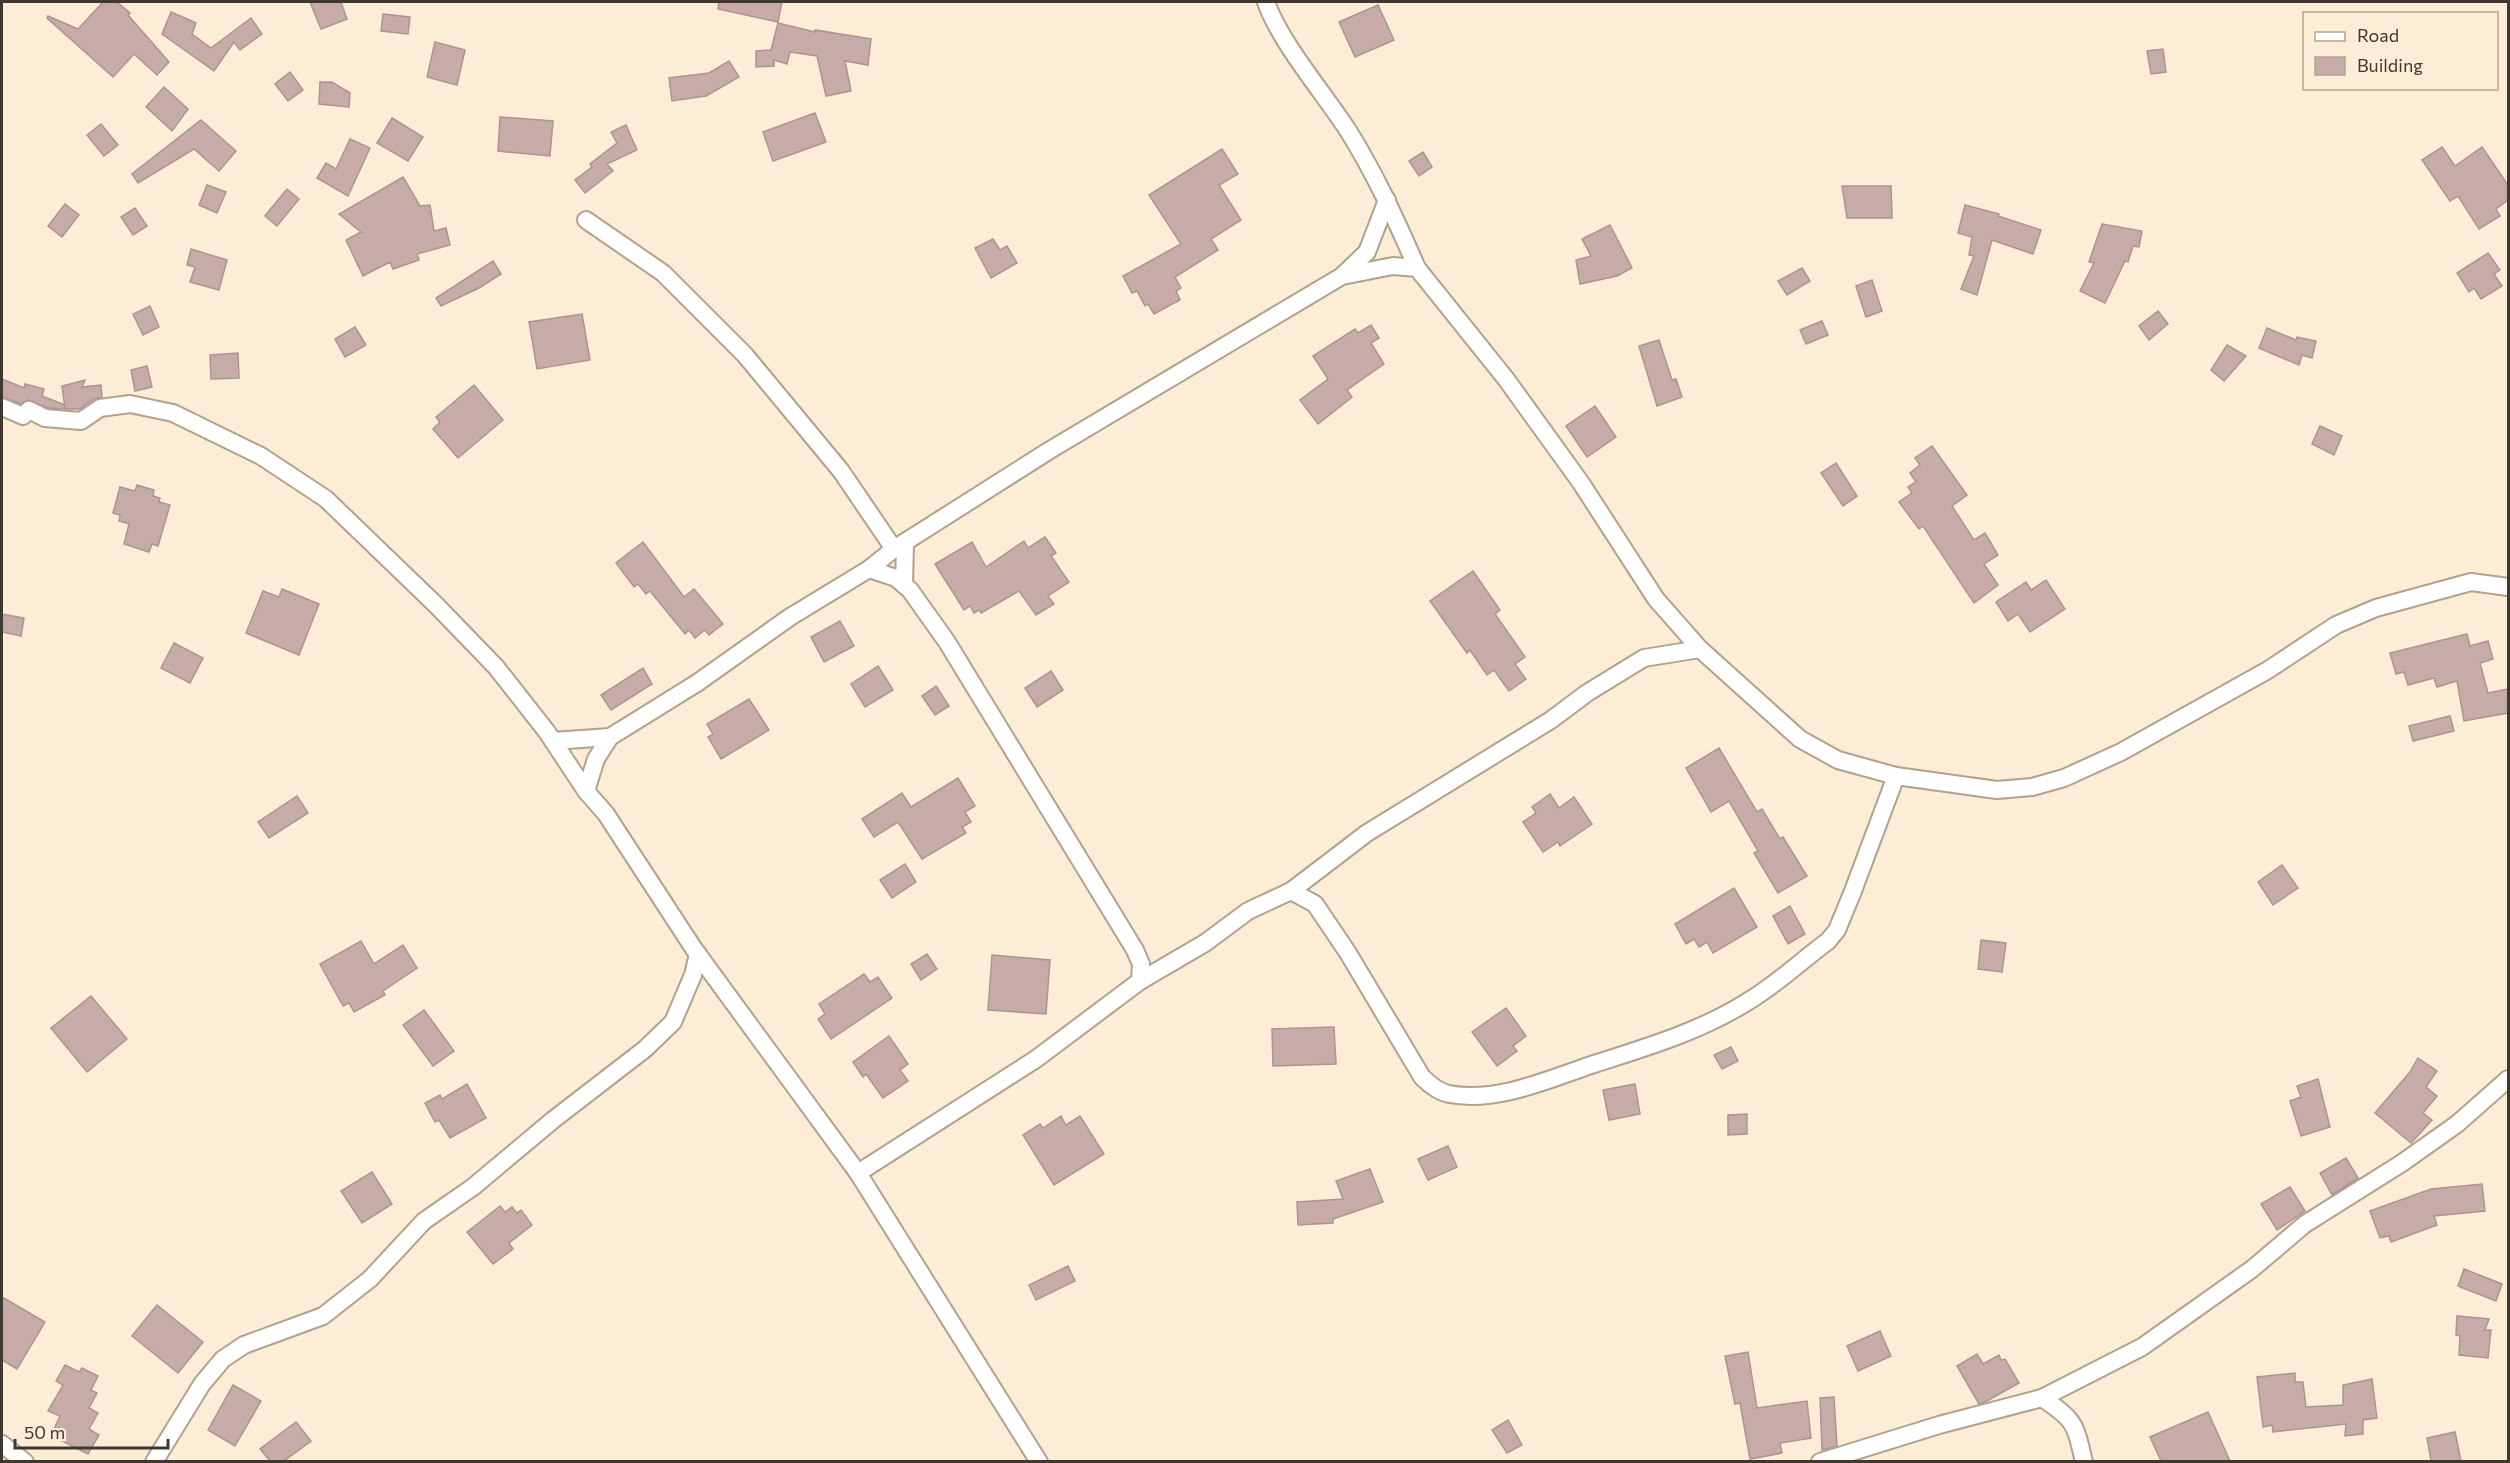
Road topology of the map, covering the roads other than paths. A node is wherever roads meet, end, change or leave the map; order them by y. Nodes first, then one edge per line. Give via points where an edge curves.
1 (1266, 2) edge
2 (1387, 200) junction
3 (586, 220) dead end
4 (1417, 268) junction
5 (1342, 276) junction
6 (2, 406) edge
7 (899, 545) junction
8 (869, 569) junction
9 (904, 585) junction
10 (2508, 587) edge
11 (1700, 649) junction
12 (610, 737) junction
13 (553, 741) junction
14 (1896, 776) junction
15 (586, 791) junction
16 (1291, 891) junction
17 (698, 954) junction
18 (1140, 981) junction
19 (2508, 1078) edge
20 (858, 1173) junction
21 (2042, 1398) junction
22 (2, 1444) edge
23 (25, 1461) edge
24 (154, 1461) edge
25 (1039, 1461) edge
26 (1820, 1461) edge
27 (2084, 1461) edge

1 - 2 street via 1278,28 1347,130
2 - 4 street
2 - 5 street via 1367,252
3 - 7 street via 663,273 745,355
4 - 5 street via 1393,266
4 - 11 street via 1506,379 1581,483 1656,599
5 - 7 street
6 - 13 street via 23,416 29,410 45,418 81,421 100,408 130,404 173,413 261,456 326,499 368,538 496,668
7 - 8 street
7 - 9 street
8 - 9 street via 896,578
8 - 12 street
9 - 18 street via 947,642 1135,950 1141,964
10 - 14 street via 2471,582 2376,608 2336,625 2268,670 2121,752 2064,778 2032,787 1997,790
11 - 14 street via 1800,739 1839,760
11 - 16 street via 1644,658 1523,738 1367,833
12 - 13 street
12 - 15 street via 596,759
13 - 15 street
14 - 16 street via 1837,930 1828,941 1749,1001 1702,1026 1657,1044 1488,1096 1447,1094 1422,1077 1315,904
15 - 17 street via 606,814
16 - 18 street via 1248,911 1205,943
17 - 20 street
17 - 24 street via 673,1022 645,1049 473,1187 424,1221 370,1279 323,1316 244,1345 223,1359 202,1384
18 - 20 street via 1036,1059
19 - 21 street via 2457,1124 2306,1224 2180,1321 2142,1347
20 - 25 street
21 - 26 street
21 - 27 street via 2069,1416 2077,1430
22 - 23 street

